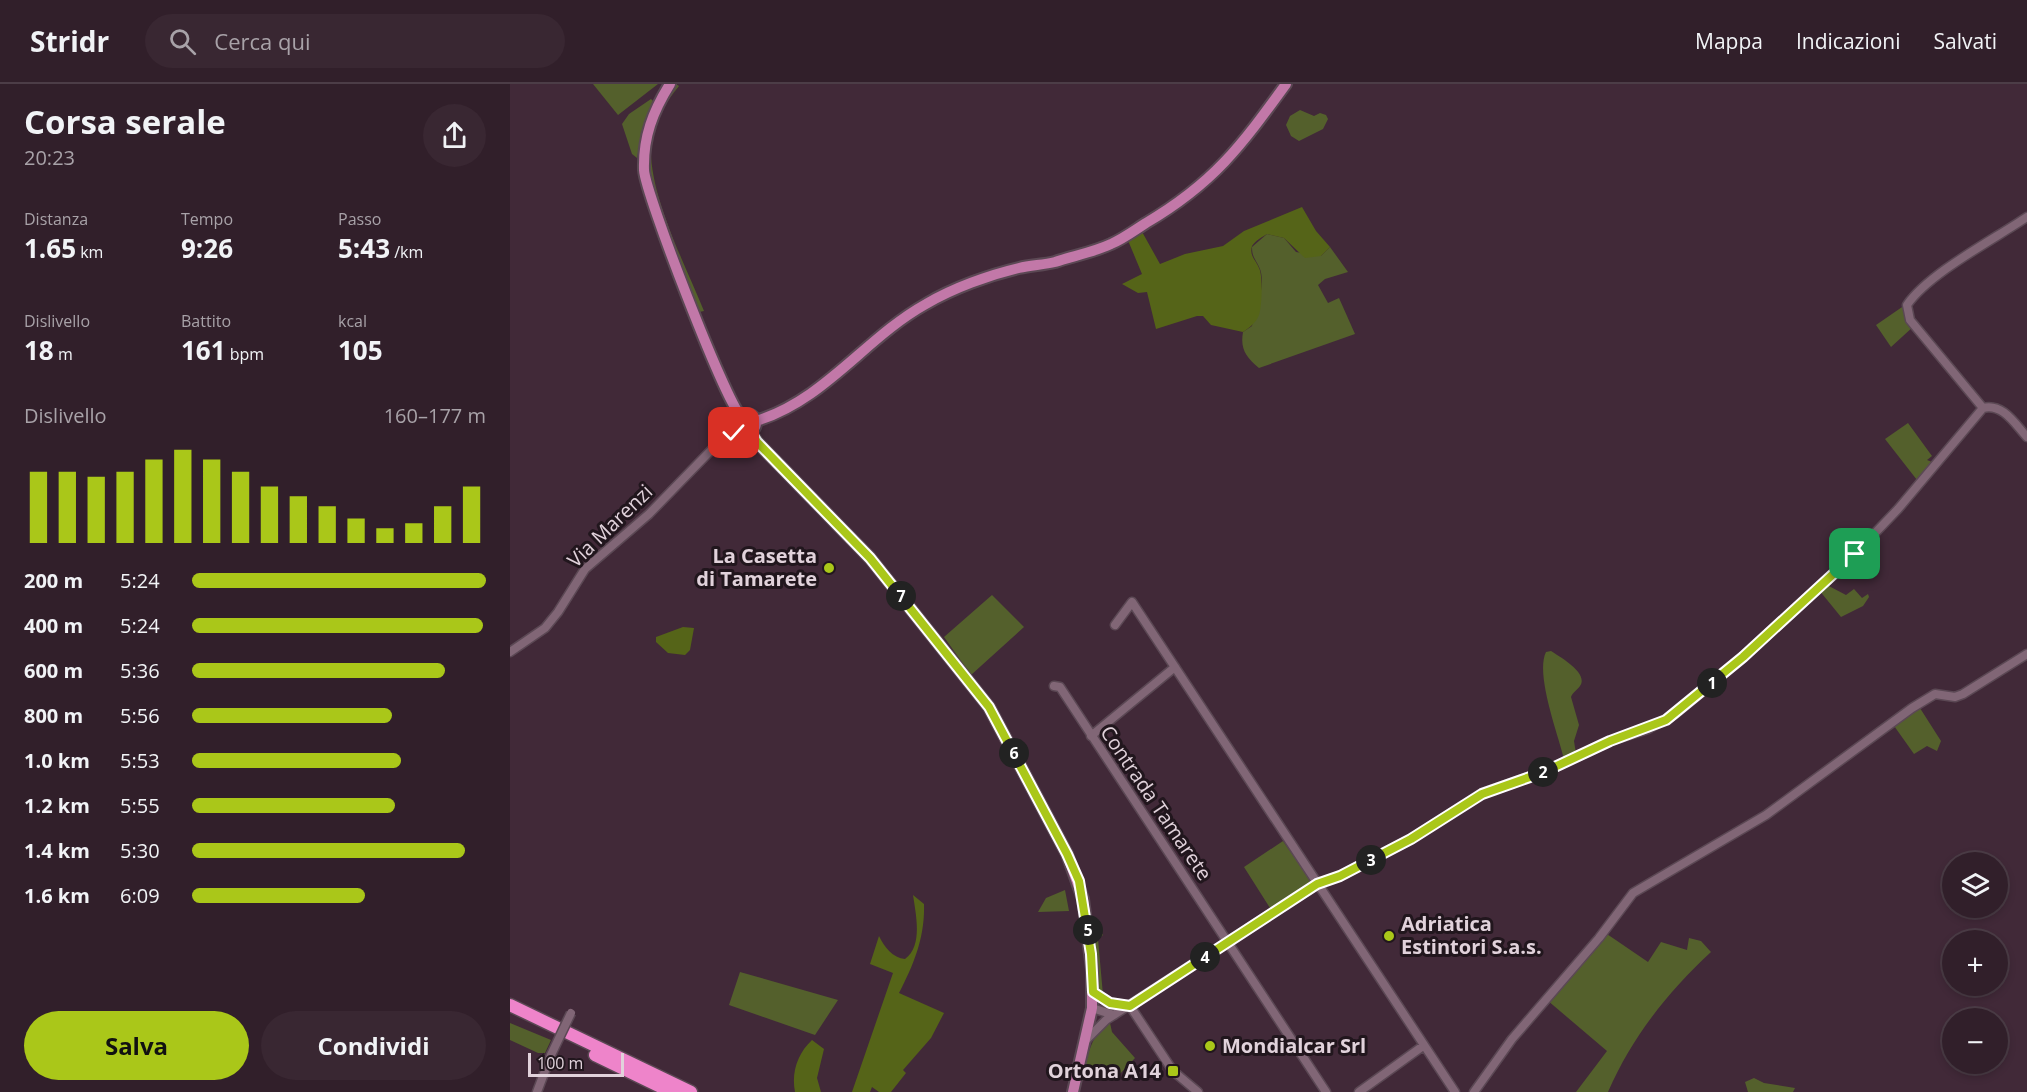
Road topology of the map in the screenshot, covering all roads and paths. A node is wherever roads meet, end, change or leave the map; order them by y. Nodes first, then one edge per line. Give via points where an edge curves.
1 (670, 84) edge
2 (1286, 84) edge
3 (2027, 217) edge
4 (1983, 408) junction
5 (747, 424) junction
6 (2027, 437) edge
7 (1115, 625) dead end
8 (510, 652) edge
9 (2027, 654) edge
10 (1175, 667) junction
11 (1054, 686) dead end
12 (1091, 736) junction
13 (1317, 884) junction
14 (1229, 942) junction
15 (1093, 992) junction
16 (1110, 1003) junction
17 (1130, 1006) junction
18 (1092, 1008) junction
19 (514, 1012) edge
20 (571, 1013) dead end
21 (1114, 1015) junction
22 (1086, 1041) junction
23 (1423, 1046) junction
24 (537, 1092) edge
25 (671, 1092) edge
26 (691, 1092) edge
27 (1073, 1092) edge
28 (1198, 1092) edge
29 (1326, 1092) edge
30 (1359, 1092) edge
31 (1455, 1092) edge
32 (1474, 1092) edge

1 - 5 main road via 651,118 646,137 645,182 720,378 735,411
2 - 5 main road via 1237,150 1186,199 1111,244 1051,263 1019,268 930,302 882,333 835,377 802,401 779,415
3 - 4 street via 1928,285 1907,305 1910,320
4 - 6 street via 1992,405 2002,410
4 - 13 street via 1855,554 1675,714 1648,729 1482,794 1411,839
5 - 8 street, Via Marenzi via 720,441 649,514 585,569 545,628
5 - 15 main road via 757,442 870,558 989,707 1079,881
7 - 10 street via 1132,602
9 - 32 street via 1963,694 1935,694 1911,708 1766,815 1633,893 1512,1039
10 - 12 street
10 - 13 street
11 - 12 street, Contrada Tamarete via 1059,687
12 - 14 street, Contrada Tamarete
13 - 14 street
13 - 23 street
14 - 17 street
14 - 29 street, Contrada Tamarete
15 - 16 street
15 - 18 main road
16 - 17 street
16 - 18 street
17 - 21 street
17 - 28 street via 1173,1071
18 - 21 street
18 - 22 main road
19 - 25 highway
19 - 26 highway
20 - 24 street, bridge
21 - 22 street
22 - 27 main road
23 - 30 street
23 - 31 street

